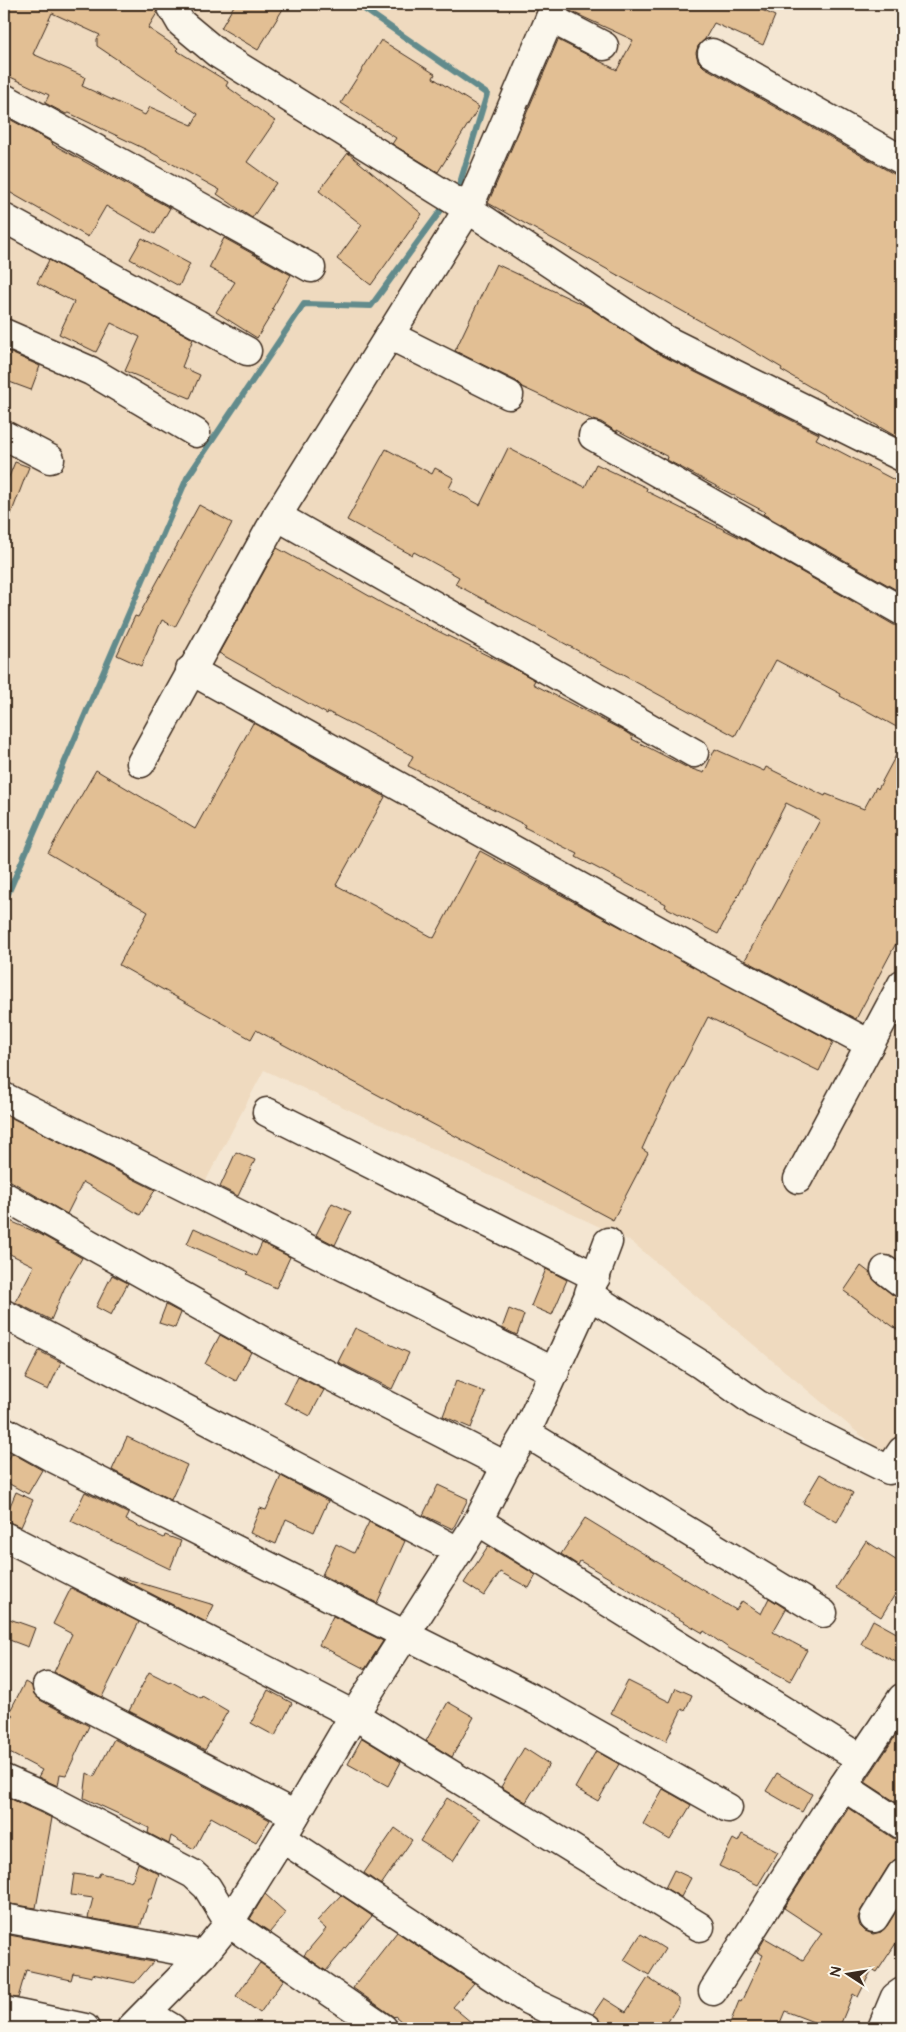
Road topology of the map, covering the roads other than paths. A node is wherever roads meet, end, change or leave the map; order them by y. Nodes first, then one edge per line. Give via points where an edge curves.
1 (170, 4) edge
2 (553, 11) edge
3 (604, 46) dead end
4 (712, 53) dead end
5 (4, 98) edge
6 (902, 160) edge
7 (456, 202) junction
8 (4, 218) edge
9 (311, 268) dead end
10 (4, 333) edge
11 (389, 335) junction
12 (247, 352) dead end
13 (509, 395) dead end
14 (196, 433) dead end
15 (4, 435) edge
16 (593, 436) dead end
17 (902, 457) edge
18 (50, 458) dead end
19 (277, 516) junction
20 (902, 611) edge
21 (190, 670) junction
22 (694, 753) dead end
23 (141, 763) dead end
24 (902, 984) edge
25 (870, 1044) junction
26 (4, 1097) edge
27 (267, 1112) dead end
28 (798, 1179) dead end
29 (4, 1196) edge
30 (608, 1242) dead end
31 (592, 1286) junction
32 (4, 1314) edge
33 (555, 1372) junction
34 (4, 1431) edge
35 (526, 1433) junction
36 (902, 1451) edge
37 (506, 1466) junction
38 (478, 1521) junction
39 (4, 1536) edge
40 (458, 1551) junction
41 (823, 1613) dead end
42 (406, 1634) junction
43 (47, 1686) dead end
44 (902, 1698) edge
45 (354, 1715) junction
46 (861, 1760) junction
47 (4, 1780) edge
48 (843, 1786) junction
49 (728, 1808) dead end
50 (902, 1825) edge
51 (289, 1827) junction
52 (902, 1873) edge
53 (4, 1918) edge
54 (874, 1918) dead end
55 (229, 1923) junction
56 (700, 1927) dead end
57 (203, 1955) junction
58 (713, 1991) dead end
59 (902, 1992) edge
60 (4, 2011) edge
61 (139, 2021) edge
62 (85, 2028) edge
63 (172, 2028) edge
64 (383, 2028) edge
65 (586, 2028) edge
66 (882, 2028) edge

1 - 7 street via 181,23 217,53
2 - 3 street
2 - 7 street
4 - 6 street
5 - 9 street
7 - 11 street
7 - 17 street via 666,340
8 - 12 street
10 - 14 street via 92,372
11 - 13 street
11 - 19 street
15 - 18 street
16 - 20 street
19 - 21 street
19 - 22 street
21 - 23 street
21 - 25 street via 715,962
24 - 25 street
25 - 28 street
26 - 33 street
27 - 31 street
29 - 37 street via 268,1344
30 - 31 street
31 - 33 street
31 - 36 street via 757,1404 889,1470
32 - 40 street
33 - 35 street
34 - 42 street
35 - 37 street
35 - 41 street
37 - 38 street
38 - 40 street
38 - 46 street
39 - 45 street
40 - 42 street
42 - 45 street
42 - 49 street via 549,1707
43 - 51 street
44 - 46 street
45 - 51 street
45 - 56 street
46 - 48 street
47 - 55 street via 49,1799 193,1874 207,1887
48 - 50 street
48 - 58 street
51 - 55 street
51 - 65 street via 528,2000
52 - 54 street
53 - 57 street
55 - 57 street
55 - 64 street
57 - 61 street
59 - 66 street via 895,1997
60 - 62 street
61 - 63 street

